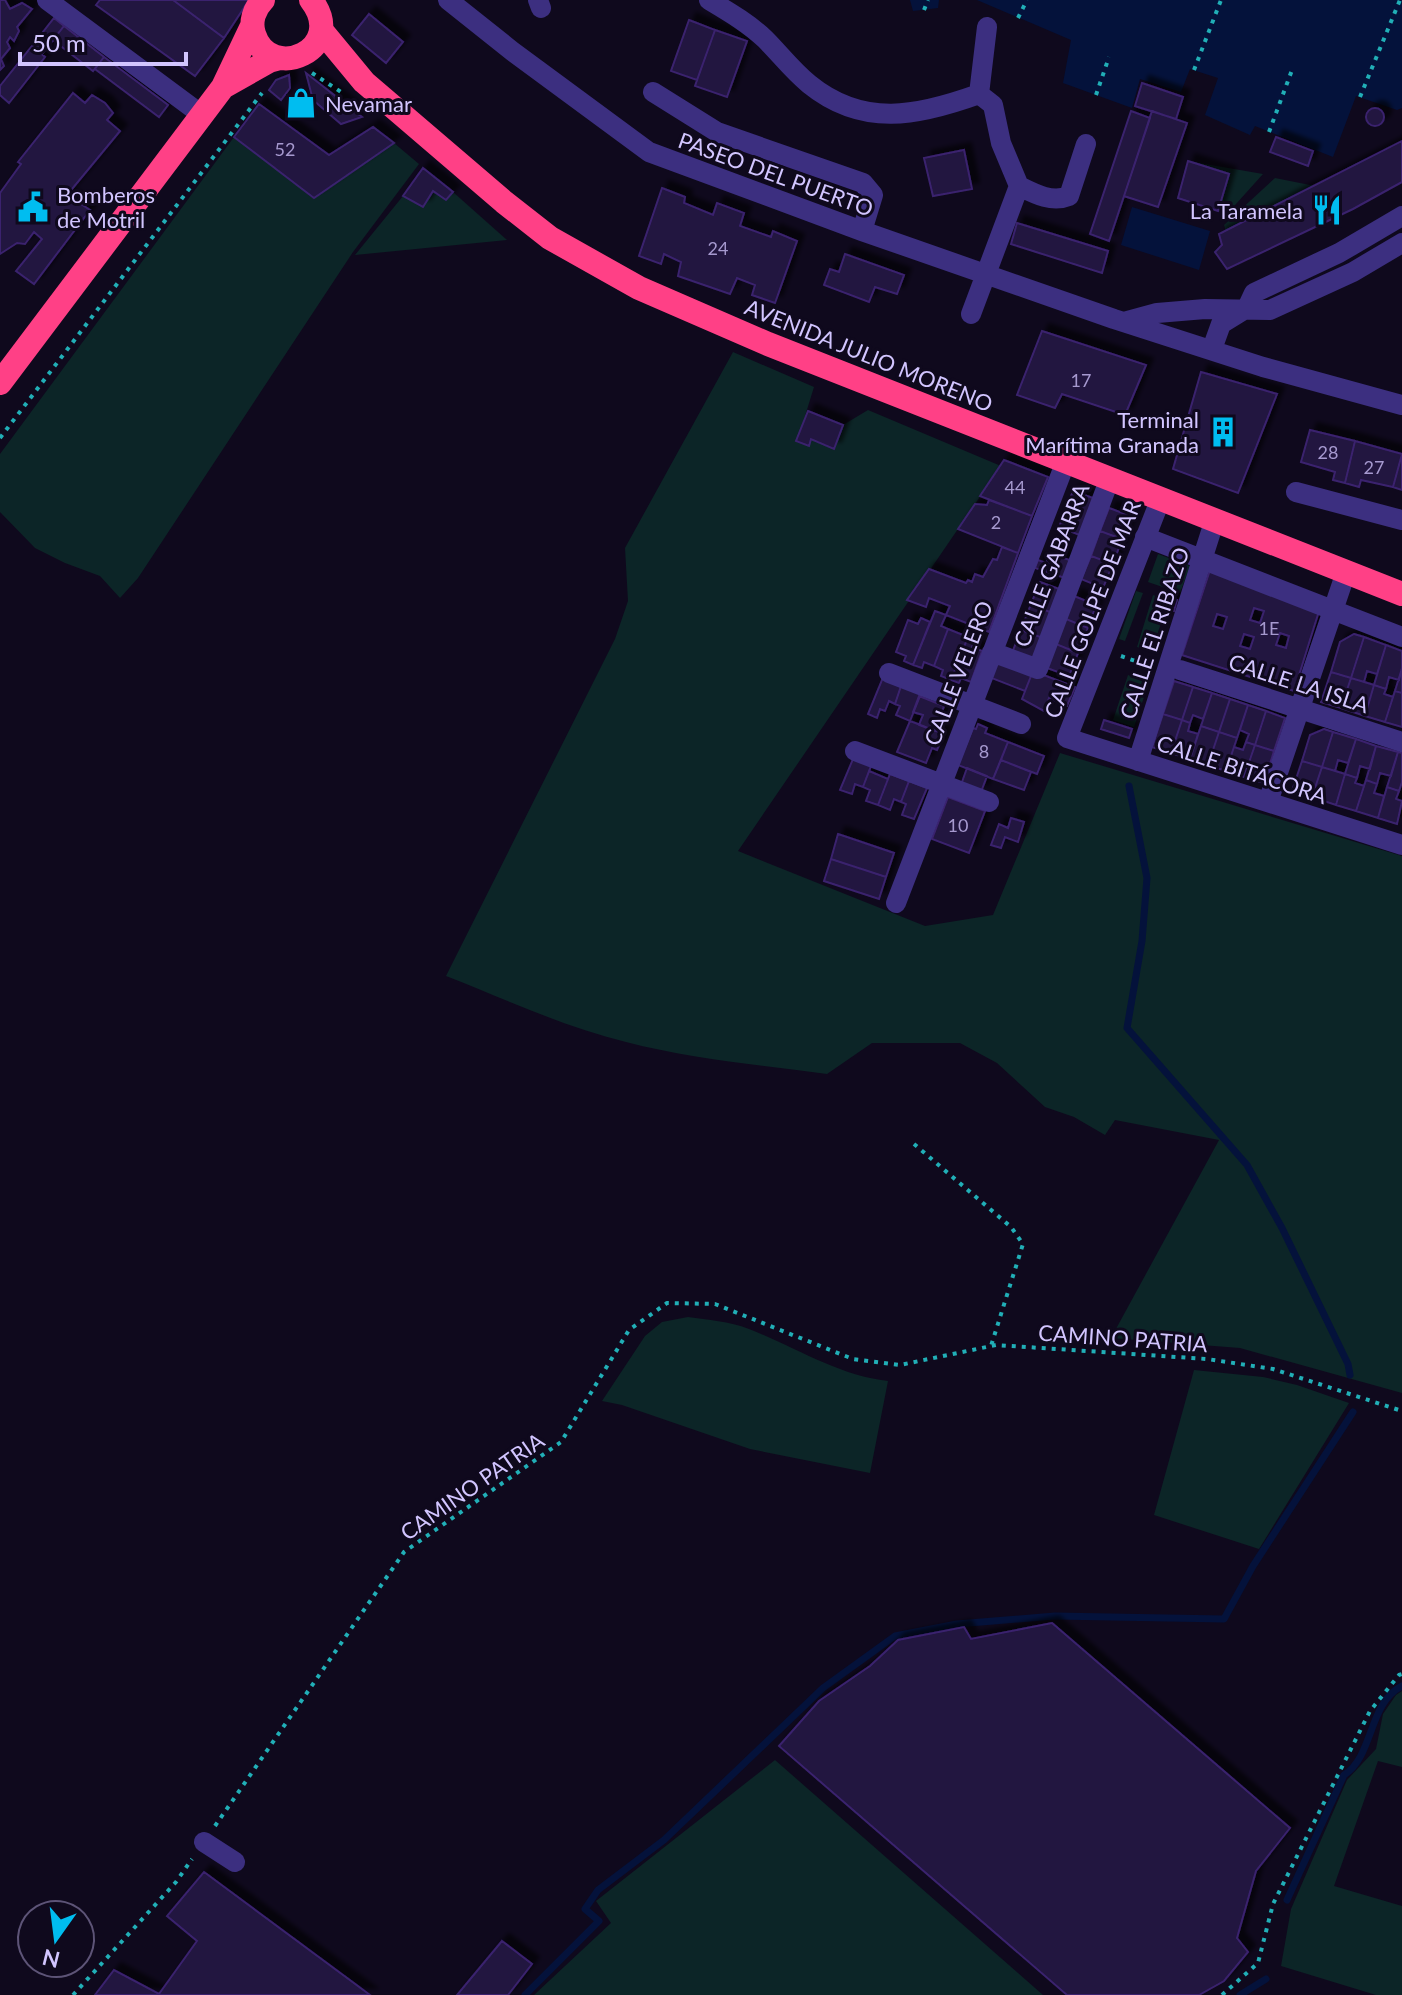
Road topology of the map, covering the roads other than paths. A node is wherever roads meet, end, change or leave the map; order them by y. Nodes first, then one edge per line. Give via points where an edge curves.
1 (47, 0) edge
2 (311, 0) edge
3 (448, 0) edge
4 (709, 0) edge
5 (258, 8) edge
6 (987, 27) dead end
7 (321, 30) junction
8 (298, 63) junction
9 (223, 87) junction
10 (357, 91) junction
11 (653, 92) dead end
12 (979, 94) junction
13 (202, 115) junction
14 (1086, 144) dead end
15 (1019, 186) junction
16 (1402, 216) edge
17 (862, 231) junction
18 (1402, 243) edge
19 (985, 275) junction
20 (1247, 308) junction
21 (971, 314) dead end
22 (1124, 322) junction
23 (1212, 349) junction
24 (0, 383) edge
25 (1402, 405) edge
26 (1066, 461) junction
27 (1110, 478) junction
28 (1296, 492) dead end
29 (1161, 498) junction
30 (1215, 519) junction
31 (1402, 520) edge
32 (1145, 537) junction
33 (1203, 559) junction
34 (1346, 572) junction
35 (1402, 594) edge
36 (1334, 610) junction
37 (1402, 637) edge
38 (992, 652) junction
39 (1174, 671) junction
40 (889, 673) dead end
41 (972, 705) junction
42 (1300, 709) junction
43 (1021, 724) dead end
44 (1067, 738) joint
45 (1402, 742) edge
46 (855, 751) dead end
47 (1138, 761) junction
48 (941, 784) junction
49 (989, 802) dead end
50 (1268, 802) junction
51 (1402, 845) edge
52 (896, 903) dead end
53 (204, 1842) road end
54 (235, 1862) dead end

1 - 13 street
2 - 7 highway
3 - 17 street, PASEO DEL PUERTO via 649,152
4 - 12 street via 743,21 811,85 862,112 903,114
5 - 8 highway via 255,38 261,48
5 - 9 highway
6 - 12 street
7 - 8 highway
7 - 10 highway, AVENIDA JULIO MORENO
8 - 9 highway via 269,61
8 - 10 highway, AVENIDA JULIO MORENO via 328,64
9 - 13 highway
10 - 26 highway, AVENIDA JULIO MORENO via 550,238 639,288
11 - 17 street via 717,132 863,183 873,195
12 - 15 street via 993,105
13 - 24 highway
14 - 15 street via 1069,196 1059,200
15 - 19 street
16 - 20 street via 1254,293
17 - 19 street, PASEO DEL PUERTO
18 - 20 street via 1270,310
19 - 21 street
19 - 22 street, PASEO DEL PUERTO
20 - 22 street via 1157,313
20 - 23 street via 1221,324
22 - 23 street, PASEO DEL PUERTO
23 - 25 street, PASEO DEL PUERTO
26 - 27 highway, AVENIDA JULIO MORENO
26 - 38 street, CALLE VELERO
27 - 29 highway, AVENIDA JULIO MORENO
27 - 38 street, CALLE GABARRA via 1038,669
28 - 31 street
29 - 30 highway, AVENIDA JULIO MORENO
29 - 32 street, CALLE GOLPE DE MAR
30 - 33 street, CALLE EL RIBAZO
30 - 34 highway, AVENIDA JULIO MORENO
32 - 33 street
32 - 44 street, CALLE GOLPE DE MAR
33 - 36 street
33 - 39 street, CALLE EL RIBAZO
34 - 35 highway, AVENIDA JULIO MORENO
34 - 36 street
36 - 37 street
36 - 42 street
38 - 41 street, CALLE VELERO
39 - 42 street, CALLE LA ISLA
39 - 47 street, CALLE EL RIBAZO
40 - 41 street
41 - 43 street
41 - 48 street, CALLE VELERO
42 - 45 street, CALLE LA ISLA
42 - 50 street
44 - 47 street, CALLE BITÁCORA
46 - 48 street
47 - 50 street, CALLE BITÁCORA
48 - 49 street
48 - 52 street, CALLE VELERO
50 - 51 street, CALLE BITÁCORA
53 - 54 street

